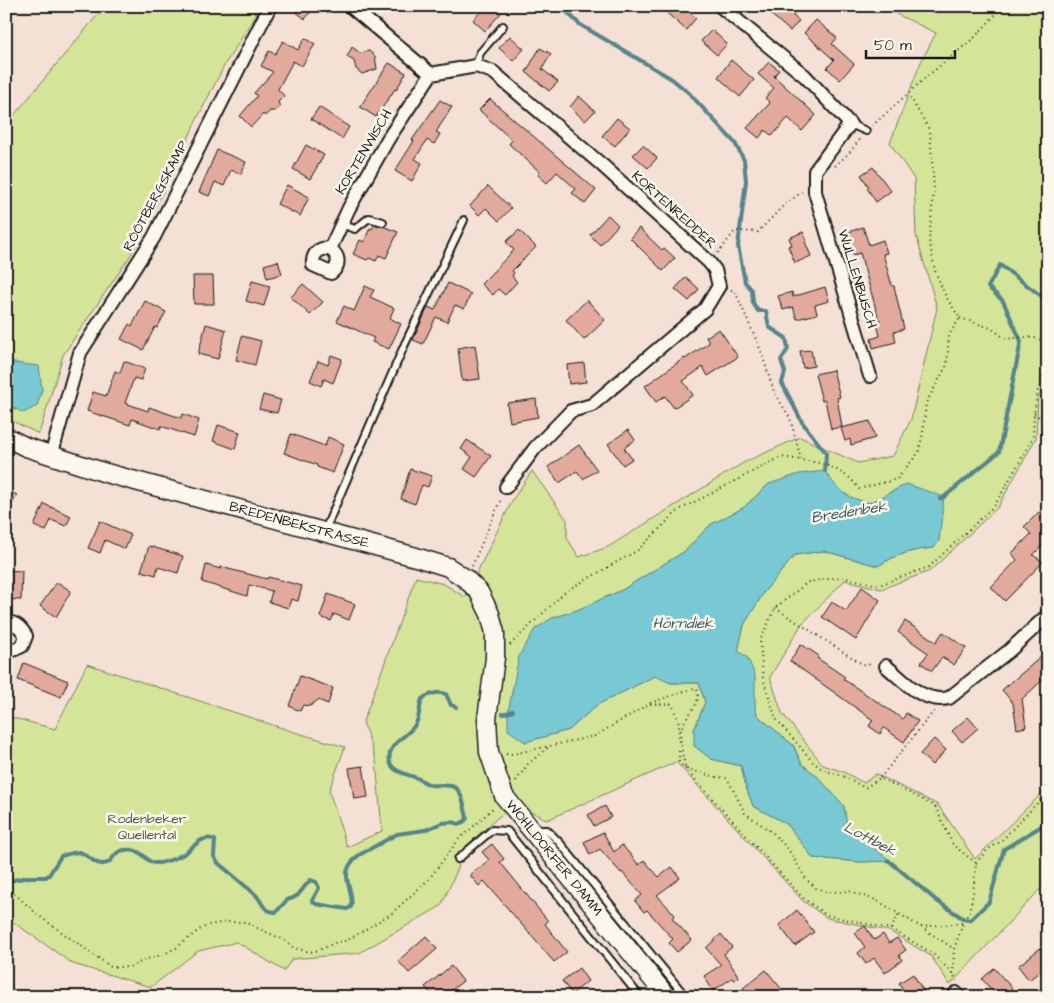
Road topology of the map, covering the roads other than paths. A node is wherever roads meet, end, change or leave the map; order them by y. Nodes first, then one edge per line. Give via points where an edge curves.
1 (270, 6) edge
2 (350, 6) edge
3 (720, 6) edge
4 (503, 26) dead end
5 (475, 67) junction
6 (431, 74) junction
7 (850, 124) junction
8 (866, 131) road end
9 (464, 220) dead end
10 (383, 222) dead end
11 (342, 224) junction
12 (330, 249) dead end
13 (870, 376) dead end
14 (6, 437) edge
15 (51, 456) junction
16 (506, 487) road end
17 (325, 531) junction
18 (1048, 615) edge
19 (6, 622) edge
20 (6, 649) edge
21 (886, 666) road end
22 (489, 700) joint
23 (530, 830) junction
24 (458, 859) dead end
25 (640, 997) edge
26 (667, 997) edge
27 (686, 997) edge

1 - 15 street, RÖÖTBERGSKAMP via 154,237 80,353
2 - 6 street
3 - 7 street via 805,76
4 - 5 lane via 480,52
5 - 6 street
5 - 16 street, KORTENREDDER via 493,72 602,165 709,262 719,286 705,309 592,405 571,411 535,448
6 - 11 street, KORTENWISCH via 388,139
7 - 8 lane
7 - 13 street, WULLENBUSCH via 815,171 815,188
9 - 17 lane via 404,346
10 - 11 lane via 369,218 355,229
11 - 12 street, KORTENWISCH
14 - 15 street, BREDENBEKSTRASSE
15 - 17 street, BREDENBEKSTRASSE
17 - 22 street, BREDENBEKSTRASSE via 448,567 466,579 478,592 490,614 495,633
18 - 21 street via 987,669 956,694 943,700 923,696
19 - 20 street via 14,623 26,636 22,646
22 - 23 street, WOHLDORFER DAMM via 489,752 504,796
23 - 26 street, WOHLDORFER DAMM
23 - 27 lane via 547,830 553,836
24 - 25 lane via 492,830 507,831

